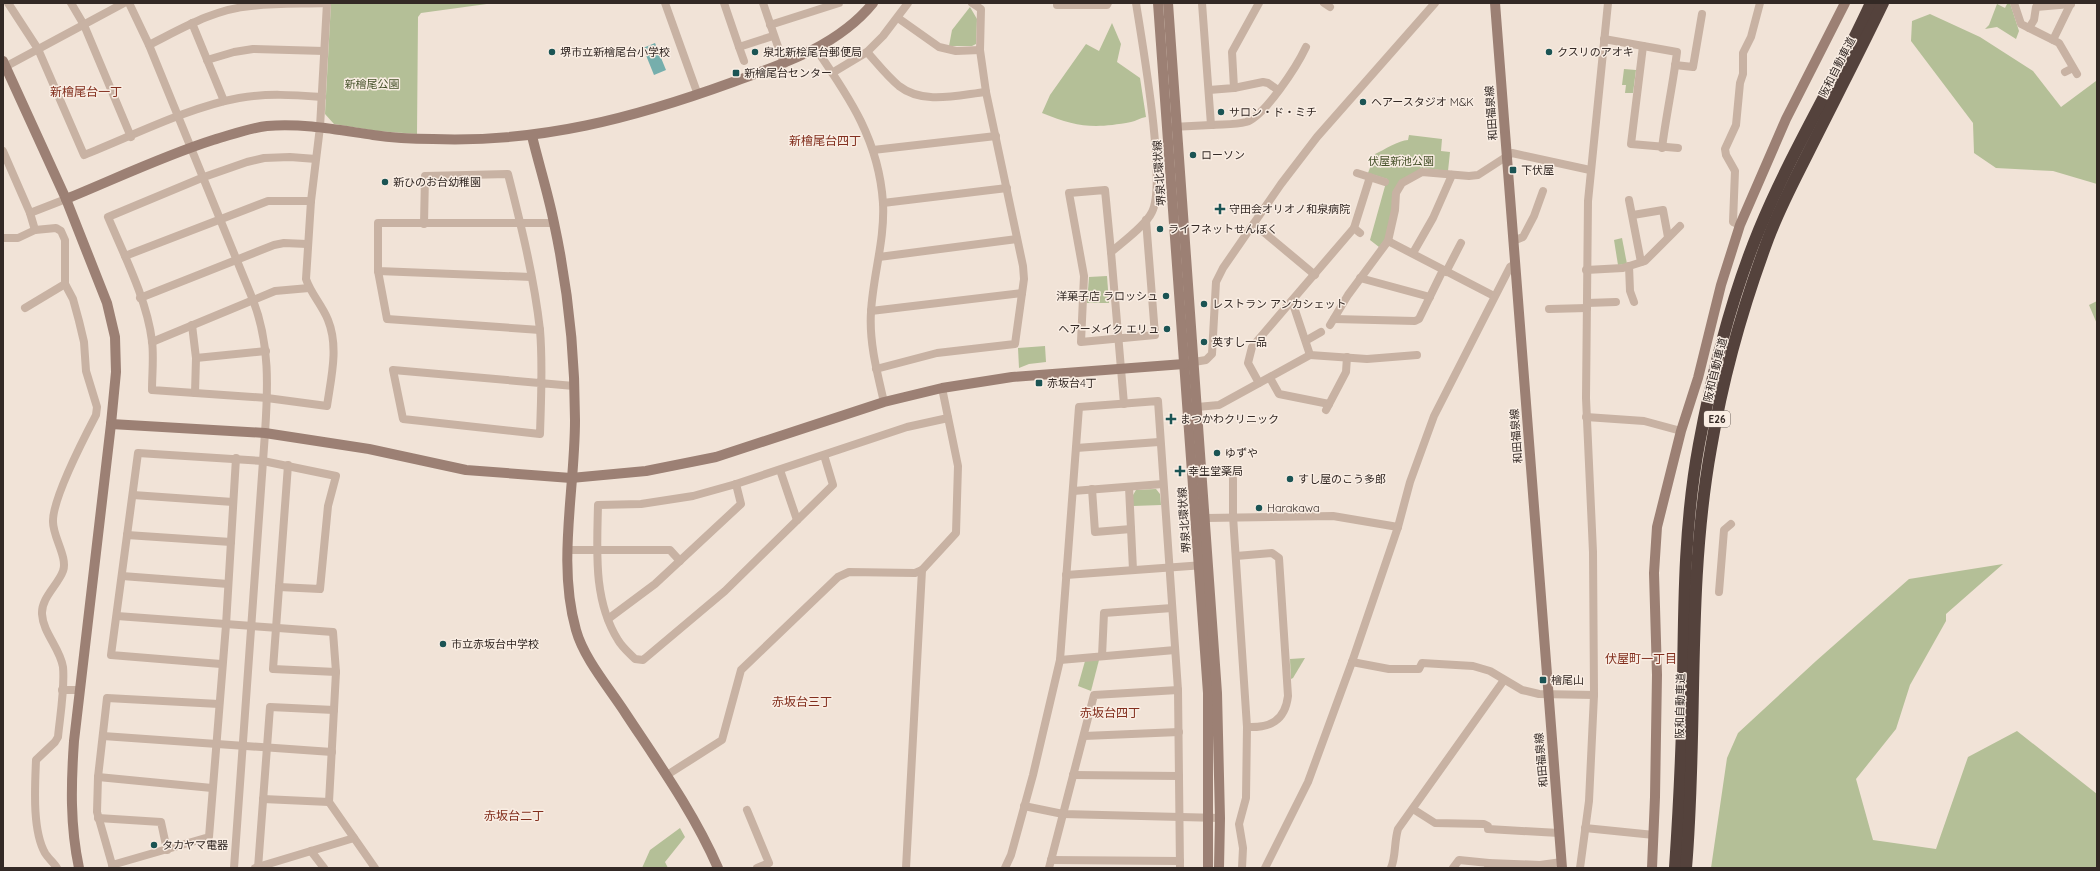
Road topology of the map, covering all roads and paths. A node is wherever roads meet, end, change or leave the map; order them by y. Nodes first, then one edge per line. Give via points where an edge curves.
1 (8, 3) edge
2 (71, 3) edge
3 (124, 3) edge
4 (129, 3) edge
5 (327, 3) edge
6 (665, 3) edge
7 (724, 3) edge
8 (763, 3) edge
9 (839, 3) edge
10 (873, 3) edge
11 (908, 3) edge
12 (972, 3) edge
13 (1057, 3) edge
14 (1108, 3) edge
15 (1136, 3) edge
16 (1158, 3) edge
17 (1168, 3) edge
18 (1202, 3) edge
19 (1259, 3) edge
20 (1495, 3) edge
21 (1608, 3) edge
22 (1760, 3) edge
23 (1845, 3) edge
24 (1871, 3) edge
25 (1883, 3) edge
26 (2014, 3) edge
27 (1431, 4) edge
28 (2071, 4) edge
29 (1702, 14) dead end
30 (898, 18) junction
31 (192, 23) junction
32 (84, 25) junction
33 (770, 25) junction
34 (2029, 28) junction
35 (773, 36) junction
36 (1604, 39) junction
37 (2053, 40) junction
38 (149, 45) junction
39 (1643, 46) junction
40 (739, 47) junction
41 (1306, 47) dead end
42 (38, 49) junction
43 (816, 49) junction
44 (980, 50) junction
45 (324, 51) junction
46 (867, 52) junction
47 (208, 60) junction
48 (744, 61) dead end
49 (784, 64) junction
50 (4, 65) edge
51 (1676, 65) junction
52 (2065, 72) dead end
53 (832, 73) junction
54 (1234, 88) junction
55 (1209, 90) junction
56 (1278, 90) junction
57 (986, 92) junction
58 (698, 95) junction
59 (322, 96) junction
60 (224, 101) junction
61 (178, 117) junction
62 (1211, 125) junction
63 (320, 127) junction
64 (1172, 127) junction
65 (532, 136) junction
66 (996, 136) junction
67 (131, 137) junction
68 (192, 147) junction
69 (1662, 148) junction
70 (1678, 148) dead end
71 (873, 150) junction
72 (3, 151) edge
73 (1506, 156) junction
74 (316, 159) junction
75 (1590, 170) junction
76 (1357, 173) dead end
77 (1452, 175) junction
78 (204, 177) junction
79 (1370, 177) junction
80 (1385, 182) dead end
81 (1007, 188) junction
82 (1543, 191) dead end
83 (66, 199) junction
84 (1629, 200) dead end
85 (311, 201) junction
86 (883, 203) junction
87 (30, 213) junction
88 (1632, 215) junction
89 (220, 218) junction
90 (1146, 220) junction
91 (554, 223) junction
92 (424, 224) junction
93 (520, 224) junction
94 (1254, 224) junction
95 (1740, 225) junction
96 (1680, 226) dead end
97 (35, 230) junction
98 (3, 238) edge
99 (1668, 238) junction
100 (1017, 239) junction
101 (1388, 241) junction
102 (1513, 241) junction
103 (1461, 243) dead end
104 (307, 244) junction
105 (1111, 252) junction
106 (1413, 253) junction
107 (125, 256) junction
108 (879, 257) junction
109 (236, 260) junction
110 (1642, 262) junction
111 (1515, 264) junction
112 (1629, 266) junction
113 (1586, 270) junction
114 (378, 271) junction
115 (1445, 271) junction
116 (1315, 275) junction
117 (531, 278) junction
118 (1360, 278) junction
119 (66, 284) junction
120 (309, 288) junction
121 (1022, 293) junction
122 (1494, 296) junction
123 (1430, 297) junction
124 (140, 298) junction
125 (253, 300) junction
126 (1292, 301) junction
127 (1616, 302) dead end
128 (1634, 302) dead end
129 (1587, 305) junction
130 (1554, 306) dead end
131 (25, 308) dead end
132 (871, 311) junction
133 (192, 325) junction
134 (540, 330) junction
135 (1321, 332) dead end
136 (1117, 338) junction
137 (1307, 340) junction
138 (152, 342) junction
139 (266, 351) junction
140 (1310, 355) junction
141 (1416, 355) dead end
142 (1347, 357) junction
143 (196, 358) junction
144 (1189, 363) junction
145 (1121, 369) junction
146 (876, 370) junction
147 (1270, 378) junction
148 (542, 383) junction
149 (1260, 383) junction
150 (574, 386) junction
151 (942, 388) junction
152 (194, 393) junction
153 (267, 398) junction
154 (884, 402) junction
155 (1124, 404) junction
156 (1197, 407) junction
157 (1586, 417) junction
158 (948, 418) junction
159 (112, 424) junction
160 (1681, 431) junction
161 (265, 433) junction
162 (1159, 442) junction
163 (1076, 448) junction
164 (824, 455) junction
165 (236, 458) junction
166 (263, 461) junction
167 (288, 465) junction
168 (780, 470) junction
169 (572, 478) junction
170 (1233, 479) dead end
171 (736, 484) junction
172 (1163, 484) junction
173 (1128, 487) junction
174 (1092, 489) junction
175 (1073, 491) junction
176 (133, 495) junction
177 (233, 502) junction
178 (1233, 516) junction
179 (1206, 518) junction
180 (797, 520) junction
181 (1731, 524) dead end
182 (1398, 527) junction
183 (1131, 529) junction
184 (127, 535) junction
185 (231, 542) junction
186 (569, 550) junction
187 (598, 550) junction
188 (1236, 556) junction
189 (680, 561) junction
190 (1204, 565) junction
191 (1169, 567) junction
192 (922, 570) junction
193 (1133, 570) junction
194 (1066, 575) junction
195 (122, 576) junction
196 (228, 584) junction
197 (279, 588) junction
198 (1719, 592) dead end
199 (1172, 608) junction
200 (118, 616) junction
201 (608, 619) junction
202 (226, 625) junction
203 (251, 626) junction
204 (276, 628) junction
205 (1175, 650) junction
206 (1102, 656) junction
207 (1060, 660) junction
208 (1352, 662) junction
209 (221, 664) junction
210 (336, 672) junction
211 (1504, 680) junction
212 (62, 690) junction
213 (80, 690) junction
214 (1178, 690) junction
215 (1548, 695) junction
216 (1594, 695) junction
217 (219, 704) junction
218 (334, 710) junction
219 (1247, 727) junction
220 (1179, 732) junction
221 (102, 736) junction
222 (1084, 736) junction
223 (216, 745) junction
224 (243, 746) junction
225 (268, 748) junction
226 (332, 752) junction
227 (667, 775) junction
228 (1073, 775) junction
229 (1180, 776) junction
230 (98, 777) junction
231 (212, 788) junction
232 (263, 800) junction
233 (329, 802) junction
234 (1024, 806) junction
235 (1414, 809) junction
236 (747, 810) dead end
237 (1063, 814) junction
238 (1180, 817) junction
239 (98, 818) junction
240 (1209, 818) junction
241 (1220, 818) junction
242 (1585, 828) junction
243 (1559, 833) junction
244 (1654, 835) junction
245 (354, 838) junction
246 (168, 850) junction
247 (311, 851) junction
248 (1050, 864) edge
249 (1180, 864) edge
250 (1562, 865) edge
251 (1488, 866) edge
252 (112, 867) edge
253 (57, 868) edge
254 (79, 868) edge
255 (234, 868) edge
256 (257, 868) edge
257 (324, 868) edge
258 (375, 868) edge
259 (718, 868) edge
260 (757, 868) edge
261 (906, 868) edge
262 (1005, 868) edge
263 (1208, 868) edge
264 (1219, 868) edge
265 (1242, 868) edge
266 (1265, 868) edge
267 (1391, 868) edge
268 (1453, 868) edge
269 (1580, 868) edge
270 (1652, 868) edge
271 (1675, 868) edge
272 (1686, 868) edge

1 - 42 street
2 - 32 street
3 - 32 street
4 - 38 street
5 - 31 street via 250,6
5 - 45 street
6 - 58 street
7 - 40 street
8 - 33 street
9 - 33 street
10 - 43 street via 837,35
11 - 30 street
12 - 44 street via 981,9
13 - 14 street
15 - 90 street via 1154,133 1157,200
16 - 64 street, 堺泉北環状線
17 - 64 street, 堺泉北環状線
18 - 55 street
19 - 54 street via 1232,52
20 - 73 street, 和田福泉線
21 - 36 street
22 - 95 street via 1751,38 1743,53 1743,74 1736,125 1725,149 1735,171 1733,222
23 - 95 street via 1786,119
24 - 271 highway, 阪和自動車道 / E26 via 1758,232 1732,308 1698,445 1684,588 1682,716
25 - 272 highway, 阪和自動車道 / E26 via 1768,238 1728,367 1710,449 1699,540 1695,593 1694,718
26 - 34 street via 2021,24
27 - 94 street via 1317,137
28 - 34 street via 2036,7 2034,20
28 - 37 street
29 - 51 street via 1702,34 1693,67
30 - 44 street via 939,47 956,51
30 - 46 street
31 - 38 street
31 - 47 street
32 - 42 street
32 - 67 street
33 - 35 street
34 - 37 street
35 - 40 street
35 - 49 street
36 - 39 street
36 - 75 street
37 - 52 street via 2059,43 2075,71
38 - 61 street
39 - 51 street via 1677,52
39 - 69 street via 1631,144
40 - 48 street
41 - 56 street
42 - 50 street
42 - 67 street via 84,155
43 - 49 street
43 - 53 street
44 - 57 street
45 - 47 street via 253,49
45 - 59 street
46 - 53 street
46 - 57 street via 898,86 919,96 934,98
47 - 60 street
49 - 58 street
50 - 83 street
51 - 69 street
53 - 71 street via 850,98
54 - 55 street
54 - 56 street via 1263,82
55 - 62 street
56 - 62 street via 1257,116 1245,122
57 - 66 street
58 - 65 street via 636,115
59 - 60 street via 270,94
59 - 63 street
60 - 61 street
61 - 67 street
61 - 68 street
62 - 64 street
63 - 65 street via 433,139
63 - 68 street via 284,125 249,129
63 - 74 street
64 - 144 street, 堺泉北環状線
65 - 91 street
66 - 71 street
66 - 81 street
68 - 78 street
68 - 83 street
69 - 70 street
71 - 86 street
72 - 87 street
73 - 75 street via 1512,153 1524,154
73 - 77 street via 1478,174
73 - 102 street, 和田福泉線
74 - 78 street via 264,158
74 - 85 street
75 - 113 street
76 - 79 street
77 - 101 street via 1422,172 1402,183 1396,193
77 - 106 street via 1433,218
78 - 89 street
78 - 107 street via 108,217
79 - 80 street
79 - 116 street via 1357,231
81 - 86 street
81 - 100 street
82 - 102 street via 1523,237
83 - 87 street
83 - 159 street via 107,303 115,337 116,372
84 - 88 street
85 - 89 street via 268,201
85 - 104 street
86 - 108 street
87 - 97 street
88 - 99 street via 1663,210
88 - 110 street
89 - 107 street
89 - 109 street
90 - 105 street
90 - 136 street via 1154,335
91 - 93 street
91 - 150 street via 571,329
92 - 93 street
92 - 93 street via 425,176 508,174
92 - 114 street via 378,224
93 - 117 street
94 - 116 street
94 - 144 street via 1216,282 1212,354 1206,360
95 - 160 street via 1720,285 1698,378
96 - 99 street
97 - 98 street via 18,238
97 - 119 street via 56,228 61,231 65,240
99 - 110 street
100 - 108 street
100 - 121 street via 1023,266
101 - 106 street
101 - 118 street
102 - 111 street, 和田福泉線
103 - 115 street
104 - 109 street via 274,245
104 - 120 street via 306,279
105 - 136 street
105 - 136 street via 1106,190 1069,193 1084,276 1081,342
106 - 115 street
107 - 124 street
108 - 132 street
109 - 124 street
109 - 125 street
110 - 112 street
111 - 122 street via 1510,267
111 - 215 street, 和田福泉線
112 - 113 street
112 - 128 street via 1630,290
113 - 129 street
114 - 117 street
114 - 134 street via 387,319
115 - 122 street
115 - 123 street
116 - 126 street
117 - 134 street
118 - 123 street
118 - 123 street via 1332,322 1411,322 1419,319
119 - 131 street
119 - 212 street via 79,321 84,342 86,371 97,407 96,415 56,504 53,520 54,535 65,561 64,571 43,604 42,612 43,621 63,667
120 - 125 street via 275,291
120 - 153 street via 328,318 332,333 332,366 327,406
121 - 132 street
121 - 146 street via 1015,344 937,353
122 - 182 street via 1434,416 1410,482
124 - 138 street
125 - 133 street
125 - 139 street via 260,318
126 - 137 street
126 - 149 street via 1252,347 1248,362
127 - 129 street
129 - 130 street
129 - 157 street
132 - 146 street via 870,334
133 - 138 street
133 - 143 street
134 - 148 street
135 - 137 street
136 - 145 street
137 - 140 street
138 - 152 street via 152,390
139 - 143 street
139 - 153 street
140 - 142 street
140 - 147 street
141 - 142 street via 1390,353 1367,359
142 - 147 street via 1346,372 1328,406 1279,394
143 - 152 street
144 - 145 street
144 - 156 street, 堺泉北環状線
144 - 190 street, 堺泉北環状線
145 - 151 street via 1012,377
145 - 155 street
146 - 154 street
147 - 149 street
148 - 148 street via 408,372 393,370 403,419 540,434
148 - 150 street
149 - 156 street via 1219,405
150 - 169 street
151 - 154 street
151 - 158 street
152 - 153 street
153 - 161 street
154 - 169 street via 716,457 646,471
155 - 162 street via 1158,401
155 - 163 street via 1079,407
156 - 179 street, 堺泉北環状線
157 - 160 street via 1644,421
157 - 216 street via 1593,552
158 - 164 street via 907,427
158 - 192 street via 958,466 956,532
159 - 161 street
159 - 213 street
160 - 244 street via 1657,527 1654,551 1657,675
161 - 166 street
161 - 169 street via 369,449 466,470
162 - 163 street
162 - 172 street
163 - 175 street
164 - 168 street
164 - 180 street via 833,485
165 - 166 street
165 - 176 street via 138,453
165 - 177 street
166 - 167 street
166 - 203 street
167 - 197 street
167 - 197 street via 336,476 328,506 320,590
168 - 171 street
168 - 180 street
169 - 186 street
170 - 178 street
171 - 187 street via 671,501 598,506
171 - 189 street via 741,504
172 - 173 street
172 - 191 street
173 - 174 street
173 - 183 street
174 - 175 street
174 - 183 street via 1095,532
175 - 194 street
176 - 177 street
176 - 184 street
177 - 185 street
178 - 179 street
178 - 182 street via 1333,516
178 - 188 street
179 - 190 street, 堺泉北環状線
180 - 201 street via 724,591 643,660 634,659 618,641
181 - 198 street via 1724,530
182 - 208 street
183 - 193 street
184 - 185 street
184 - 195 street
185 - 196 street
186 - 187 street
186 - 227 street via 570,602 579,639
187 - 189 street via 670,550
187 - 201 street via 601,600
188 - 219 street
188 - 219 street via 1272,553 1279,558 1288,696 1287,706 1274,722 1267,726
189 - 201 street via 655,584
190 - 191 street
190 - 240 street, 堺泉北環状線
190 - 241 street, 堺泉北環状線 via 1217,693
191 - 193 street
191 - 199 street
192 - 227 street via 908,573 849,572 838,577 741,670 722,740
192 - 261 street
193 - 194 street
194 - 207 street
195 - 196 street
195 - 200 street
196 - 202 street
197 - 204 street
199 - 205 street
199 - 206 street via 1104,613
200 - 202 street
200 - 209 street via 111,655
202 - 203 street
202 - 209 street
203 - 204 street
203 - 224 street
204 - 210 street via 334,632
204 - 210 street via 273,669
205 - 206 street
205 - 214 street
206 - 207 street
207 - 234 street
208 - 211 street via 1389,668 1419,669 1422,663 1450,663 1490,671
208 - 266 street via 1308,782
209 - 217 street
210 - 218 street
211 - 215 street via 1522,690
211 - 235 street
212 - 213 street
212 - 253 street via 58,737 36,760 34,799 40,838 45,853
213 - 254 street via 71,783 73,836
214 - 220 street
214 - 222 street via 1094,695
215 - 216 street
215 - 243 street, 和田福泉線
216 - 242 street via 1590,786
217 - 221 street via 107,698
217 - 223 street
218 - 225 street via 270,707
218 - 226 street
219 - 265 street via 1246,798 1239,824 1243,848
220 - 222 street
220 - 229 street
221 - 223 street
221 - 230 street
222 - 228 street
223 - 224 street
223 - 231 street
224 - 225 street
224 - 255 street
225 - 226 street
225 - 232 street
226 - 233 street
227 - 259 street
228 - 229 street
228 - 237 street
229 - 238 street
230 - 231 street
230 - 239 street
231 - 246 street via 209,837
232 - 233 street
232 - 256 street
233 - 245 street
234 - 237 street
234 - 262 street
235 - 243 street via 1435,823 1484,824 1488,829
235 - 267 street via 1398,829 1394,839
236 - 260 street via 769,863
237 - 238 street
237 - 248 street
238 - 240 street
238 - 249 street
239 - 246 street via 161,822
239 - 252 street
240 - 241 street
240 - 263 street, 堺泉北環状線
241 - 264 street, 堺泉北環状線
242 - 244 street
242 - 269 street
243 - 250 street, 和田福泉線
244 - 270 street
245 - 247 street
245 - 258 street
246 - 252 street
247 - 256 street
247 - 257 street
248 - 249 street
250 - 251 street
251 - 268 street via 1458,860

